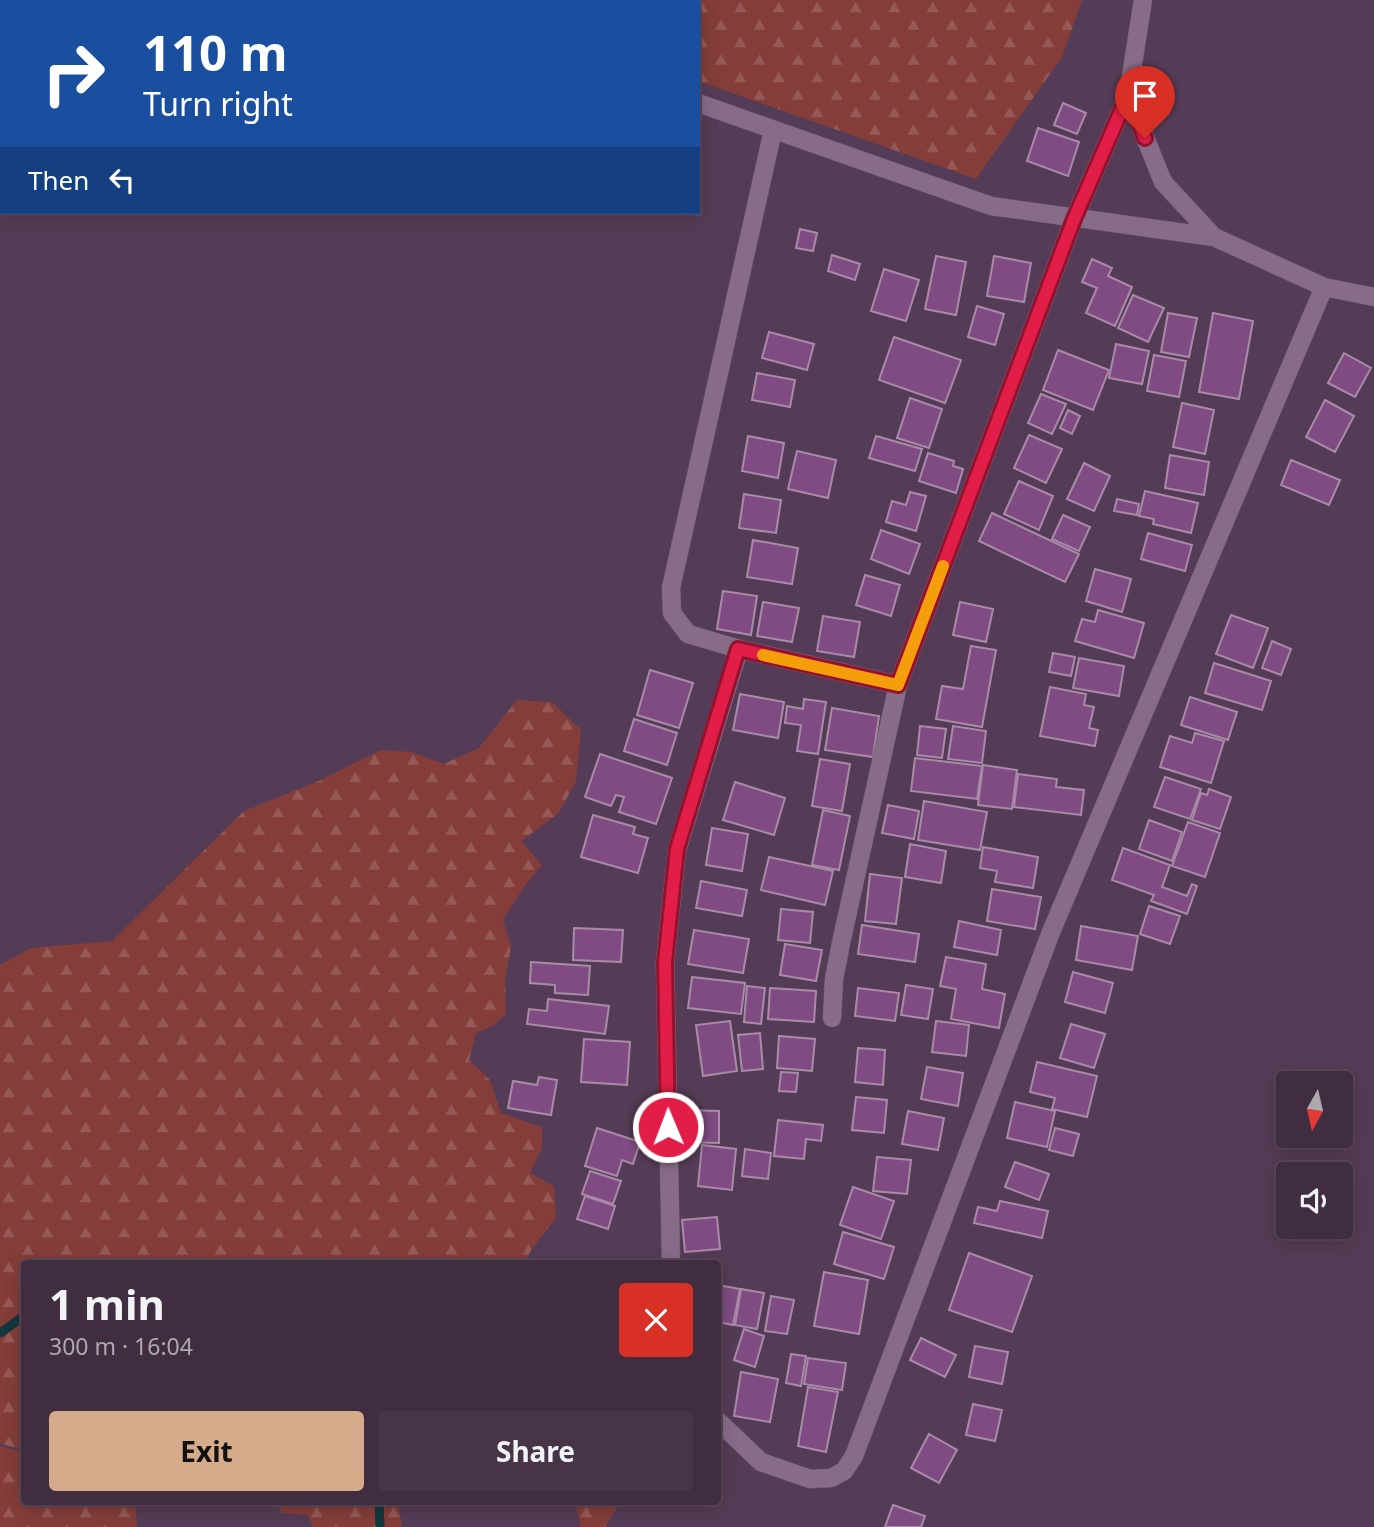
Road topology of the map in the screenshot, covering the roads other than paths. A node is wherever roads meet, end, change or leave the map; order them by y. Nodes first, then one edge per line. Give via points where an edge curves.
1 (1143, 0) edge
2 (1128, 95) junction
3 (700, 104) edge
4 (774, 130) junction
5 (1074, 219) junction
6 (1214, 237) junction
7 (1324, 287) junction
8 (1374, 297) edge
9 (738, 649) junction
10 (898, 685) junction
11 (832, 1018) dead end
12 (671, 1260) edge
13 (721, 1424) edge

1 - 2 street
2 - 5 street
2 - 6 street via 1163,182
3 - 4 street
4 - 5 street via 991,206
4 - 9 street via 671,587 672,613 688,634
5 - 6 street
5 - 10 street
6 - 7 street
7 - 8 street
7 - 13 street via 1051,932 854,1456 844,1471 831,1478 810,1479 761,1462
9 - 10 street
9 - 12 street via 677,849 665,962
10 - 11 street via 841,943

